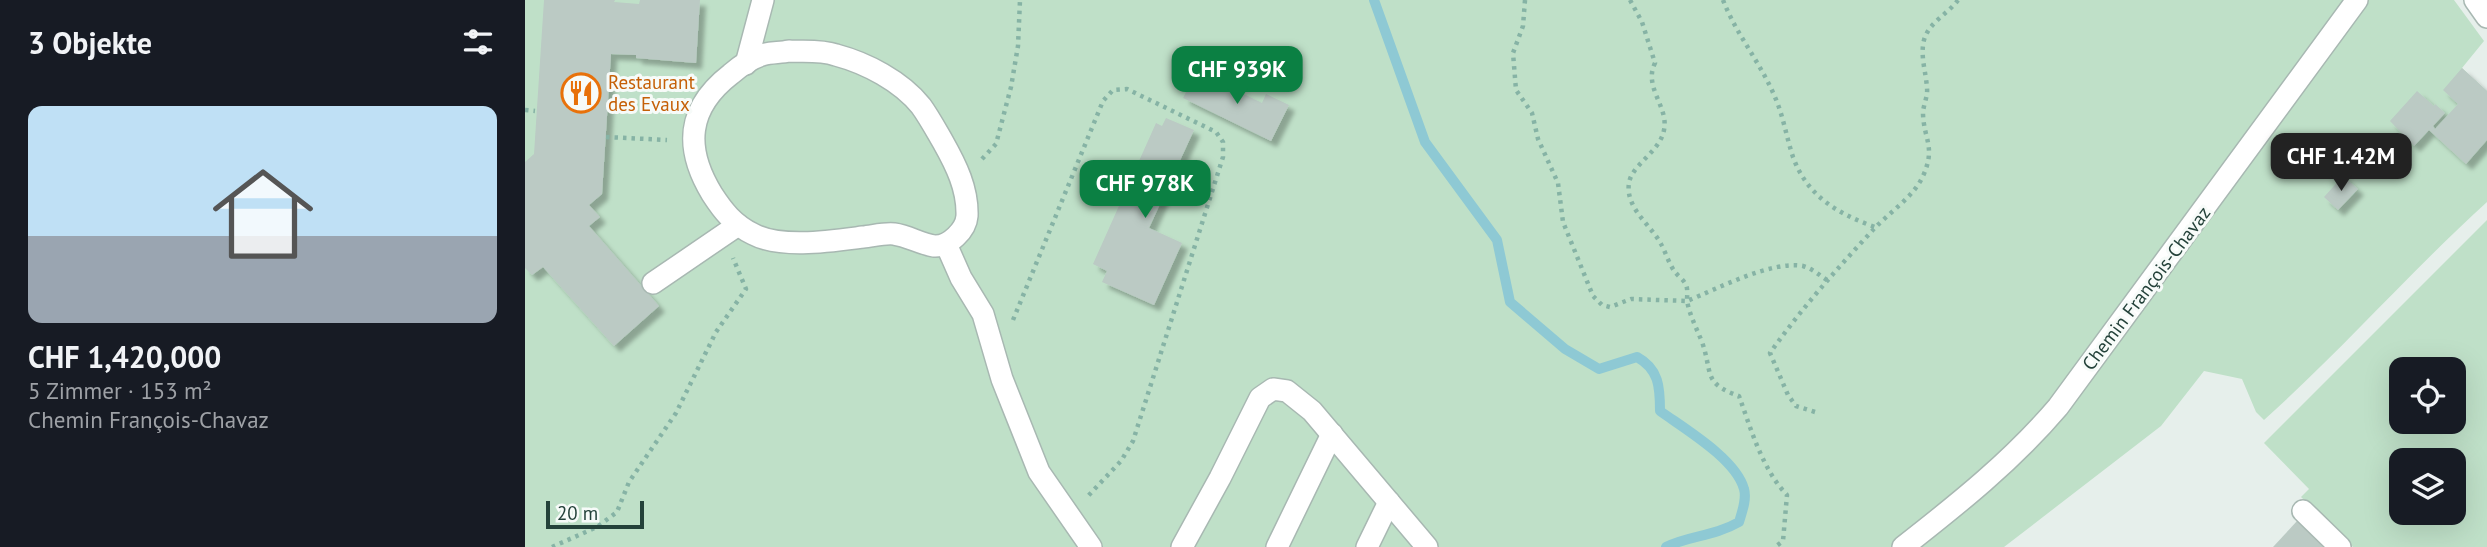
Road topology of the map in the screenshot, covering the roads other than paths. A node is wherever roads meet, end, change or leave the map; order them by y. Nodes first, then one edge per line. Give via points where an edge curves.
1 (763, 0) edge
2 (2357, 0) edge
3 (2475, 0) edge
4 (2487, 17) edge
5 (746, 64) junction
6 (732, 229) junction
7 (946, 244) junction
8 (653, 283) dead end
9 (1332, 434) junction
10 (1389, 502) junction
11 (2303, 511) dead end
12 (1091, 547) edge
13 (1182, 547) edge
14 (1277, 547) edge
15 (1367, 547) edge
16 (1427, 547) edge
17 (1903, 547) edge
18 (2340, 547) edge

1 - 5 street
2 - 17 street, Chemin François-Chavaz via 2051,415 1964,500
3 - 4 street
5 - 6 street via 720,82 705,101 697,114 693,142 706,184
5 - 7 street via 762,55 789,51 835,54 899,85 921,106 963,182 967,218 959,234
6 - 7 street via 804,243 891,234 935,246
6 - 8 street
7 - 12 street via 983,314 1039,472
9 - 10 street
9 - 13 street via 1287,391 1273,389 1260,398
9 - 14 street
10 - 15 street
10 - 16 street
11 - 18 street

